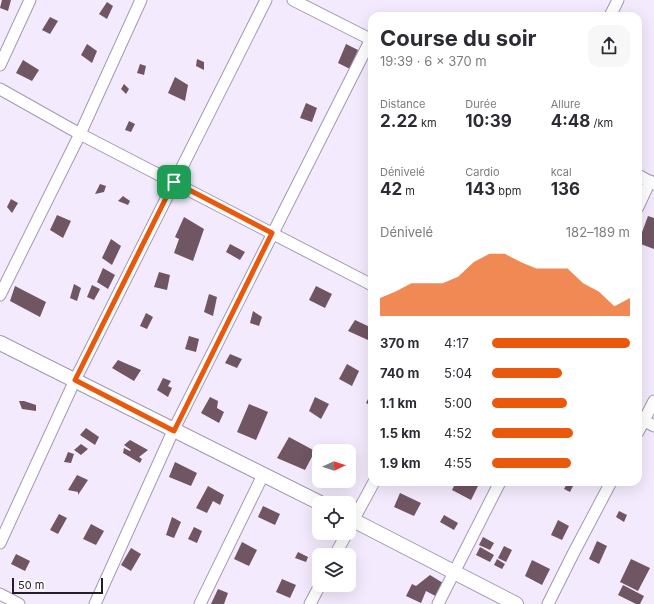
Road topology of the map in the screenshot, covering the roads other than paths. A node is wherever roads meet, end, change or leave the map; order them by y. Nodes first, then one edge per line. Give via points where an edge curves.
1 (30, 0) edge
2 (141, 0) edge
3 (266, 0) edge
4 (293, 0) edge
5 (618, 0) edge
6 (612, 12) edge
7 (368, 38) edge
8 (368, 46) edge
9 (0, 65) edge
10 (0, 89) edge
11 (80, 134) junction
12 (642, 177) edge
13 (174, 182) junction
14 (652, 182) edge
15 (642, 200) edge
16 (272, 233) junction
17 (368, 283) edge
18 (0, 295) edge
19 (0, 343) edge
20 (75, 380) junction
21 (654, 401) edge
22 (645, 421) edge
23 (174, 431) junction
24 (262, 475) junction
25 (372, 486) edge
26 (498, 486) edge
27 (609, 486) edge
28 (312, 499) edge
29 (356, 512) edge
30 (356, 525) edge
31 (0, 543) edge
32 (455, 572) junction
33 (316, 592) edge
34 (0, 594) edge
35 (19, 604) edge
36 (95, 604) edge
37 (200, 604) edge
38 (310, 604) edge
39 (438, 604) edge
40 (516, 604) edge
41 (548, 604) edge

1 - 9 street
2 - 11 street
3 - 13 street
4 - 7 street
5 - 6 street
8 - 16 street
10 - 11 street
11 - 13 street
11 - 18 street
12 - 14 street
13 - 16 street
13 - 20 street
14 - 15 street
16 - 17 street
16 - 23 street
19 - 20 street
20 - 23 street
20 - 31 street
21 - 22 street
23 - 24 street
23 - 36 street
24 - 28 street
24 - 37 street
25 - 29 street
26 - 32 street
27 - 41 street
30 - 32 street
32 - 39 street
32 - 40 street
33 - 38 street
34 - 35 street

